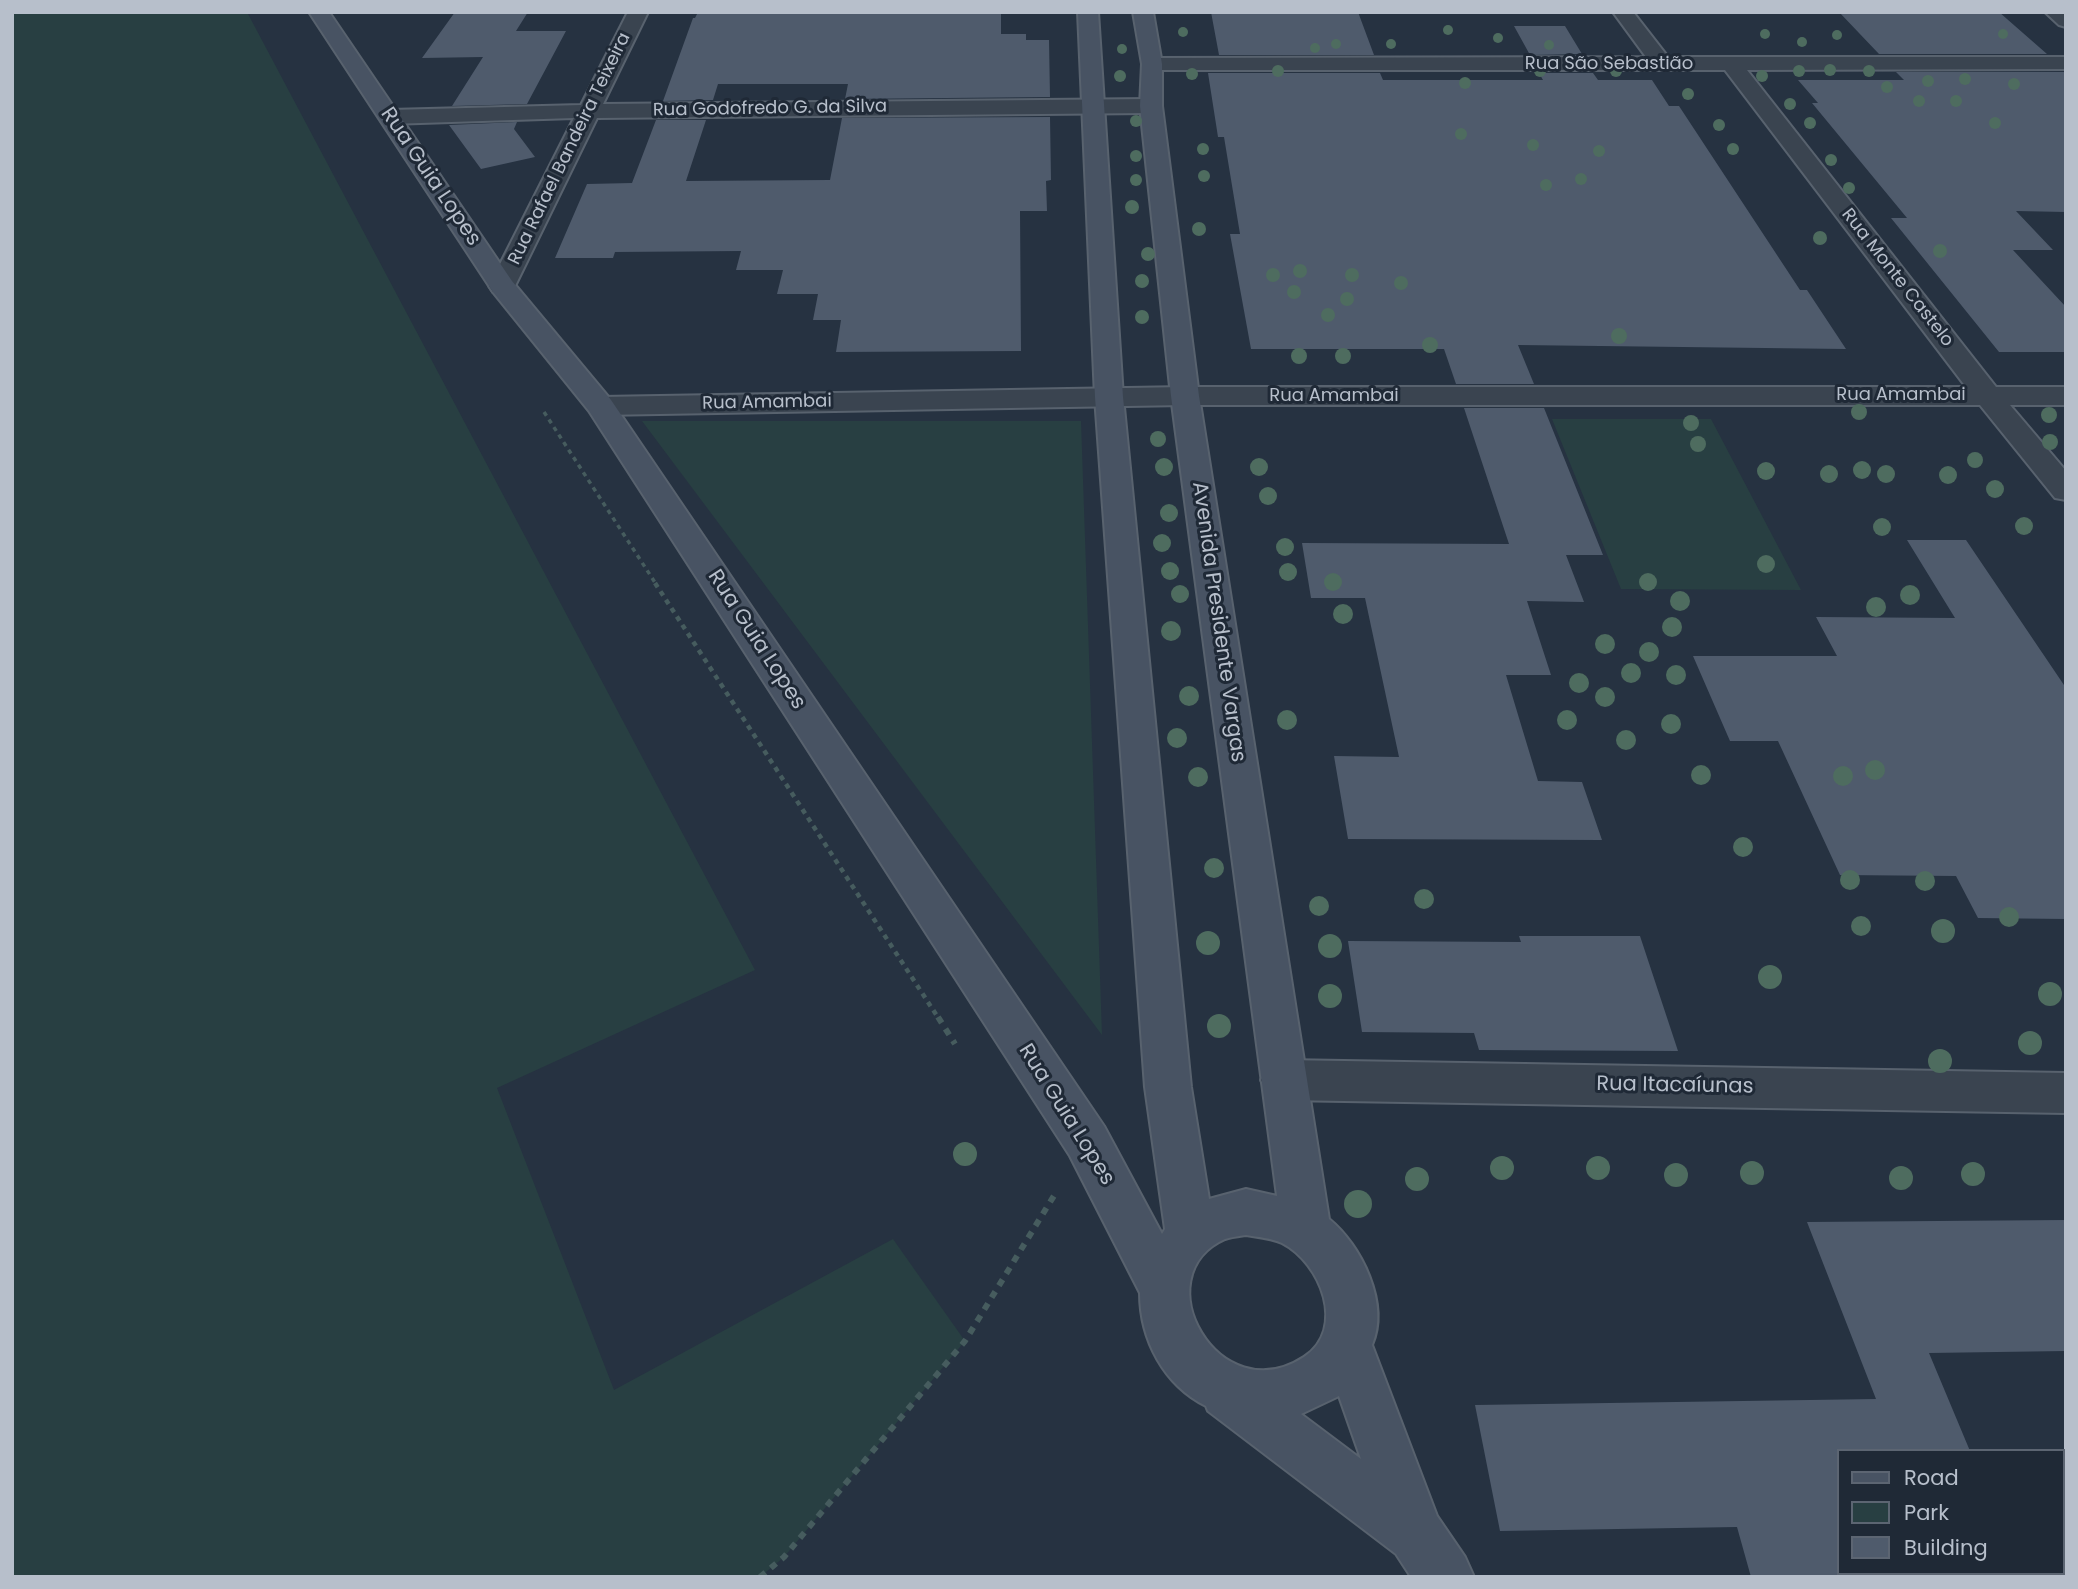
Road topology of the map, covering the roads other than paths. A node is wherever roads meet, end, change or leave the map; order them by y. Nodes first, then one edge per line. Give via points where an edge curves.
1 (319, 12) edge
2 (638, 12) edge
3 (1088, 12) edge
4 (1143, 12) edge
5 (1623, 12) edge
6 (2055, 12) edge
7 (2066, 21) edge
8 (2066, 63) edge
9 (1152, 64) junction
10 (1662, 64) junction
11 (1731, 64) junction
12 (1095, 106) junction
13 (1151, 106) junction
14 (589, 111) junction
15 (390, 117) junction
16 (502, 286) junction
17 (1987, 395) junction
18 (1185, 396) junction
19 (2066, 396) edge
20 (1109, 397) junction
21 (601, 406) junction
22 (2066, 491) edge
23 (1284, 1080) junction
24 (2066, 1093) edge
25 (1306, 1231) junction
26 (1190, 1234) junction
27 (1164, 1288) junction
28 (1347, 1346) junction
29 (1205, 1376) junction
30 (1431, 1555) edge

1 - 15 main road, Rua Guia Lopes
2 - 14 street, Rua Rafael Bandeira Teixeira
3 - 12 main road
4 - 9 main road, Avenida Presidente Vargas
5 - 10 street
6 - 7 street
8 - 11 street, Rua São Sebastião
9 - 10 street, Rua São Sebastião
9 - 13 main road, Avenida Presidente Vargas
10 - 11 street, Rua São Sebastião
11 - 17 street, Rua Monte Castelo
12 - 13 street, Rua Godofredo G. da Silva
12 - 14 street, Rua Godofredo G. da Silva
12 - 20 main road
13 - 18 main road, Avenida Presidente Vargas
14 - 15 street, Rua Godofredo G. da Silva
14 - 16 street, Rua Rafael Bandeira Teixeira
15 - 16 main road, Rua Guia Lopes
16 - 21 main road, Rua Guia Lopes
17 - 18 street, Rua Amambai
17 - 19 street, Rua Amambai
17 - 22 street, Rua Monte Castelo
18 - 20 street, Rua Amambai
18 - 23 main road, Avenida Presidente Vargas
20 - 21 street, Rua Amambai
20 - 26 main road via 1168,1087
21 - 27 main road, Rua Guia Lopes via 1087,1141
23 - 24 street, Rua Itacaíunas
23 - 25 main road, Avenida Presidente Vargas
25 - 26 main road via 1278,1217 1246,1213 1216,1219
25 - 28 main road via 1331,1254 1348,1283 1352,1314
26 - 27 main road via 1173,1258
27 - 29 main road via 1167,1320 1180,1350
28 - 29 main road via 1333,1368 1312,1385 1286,1395 1258,1397 1230,1390
28 - 30 main road
29 - 30 main road

